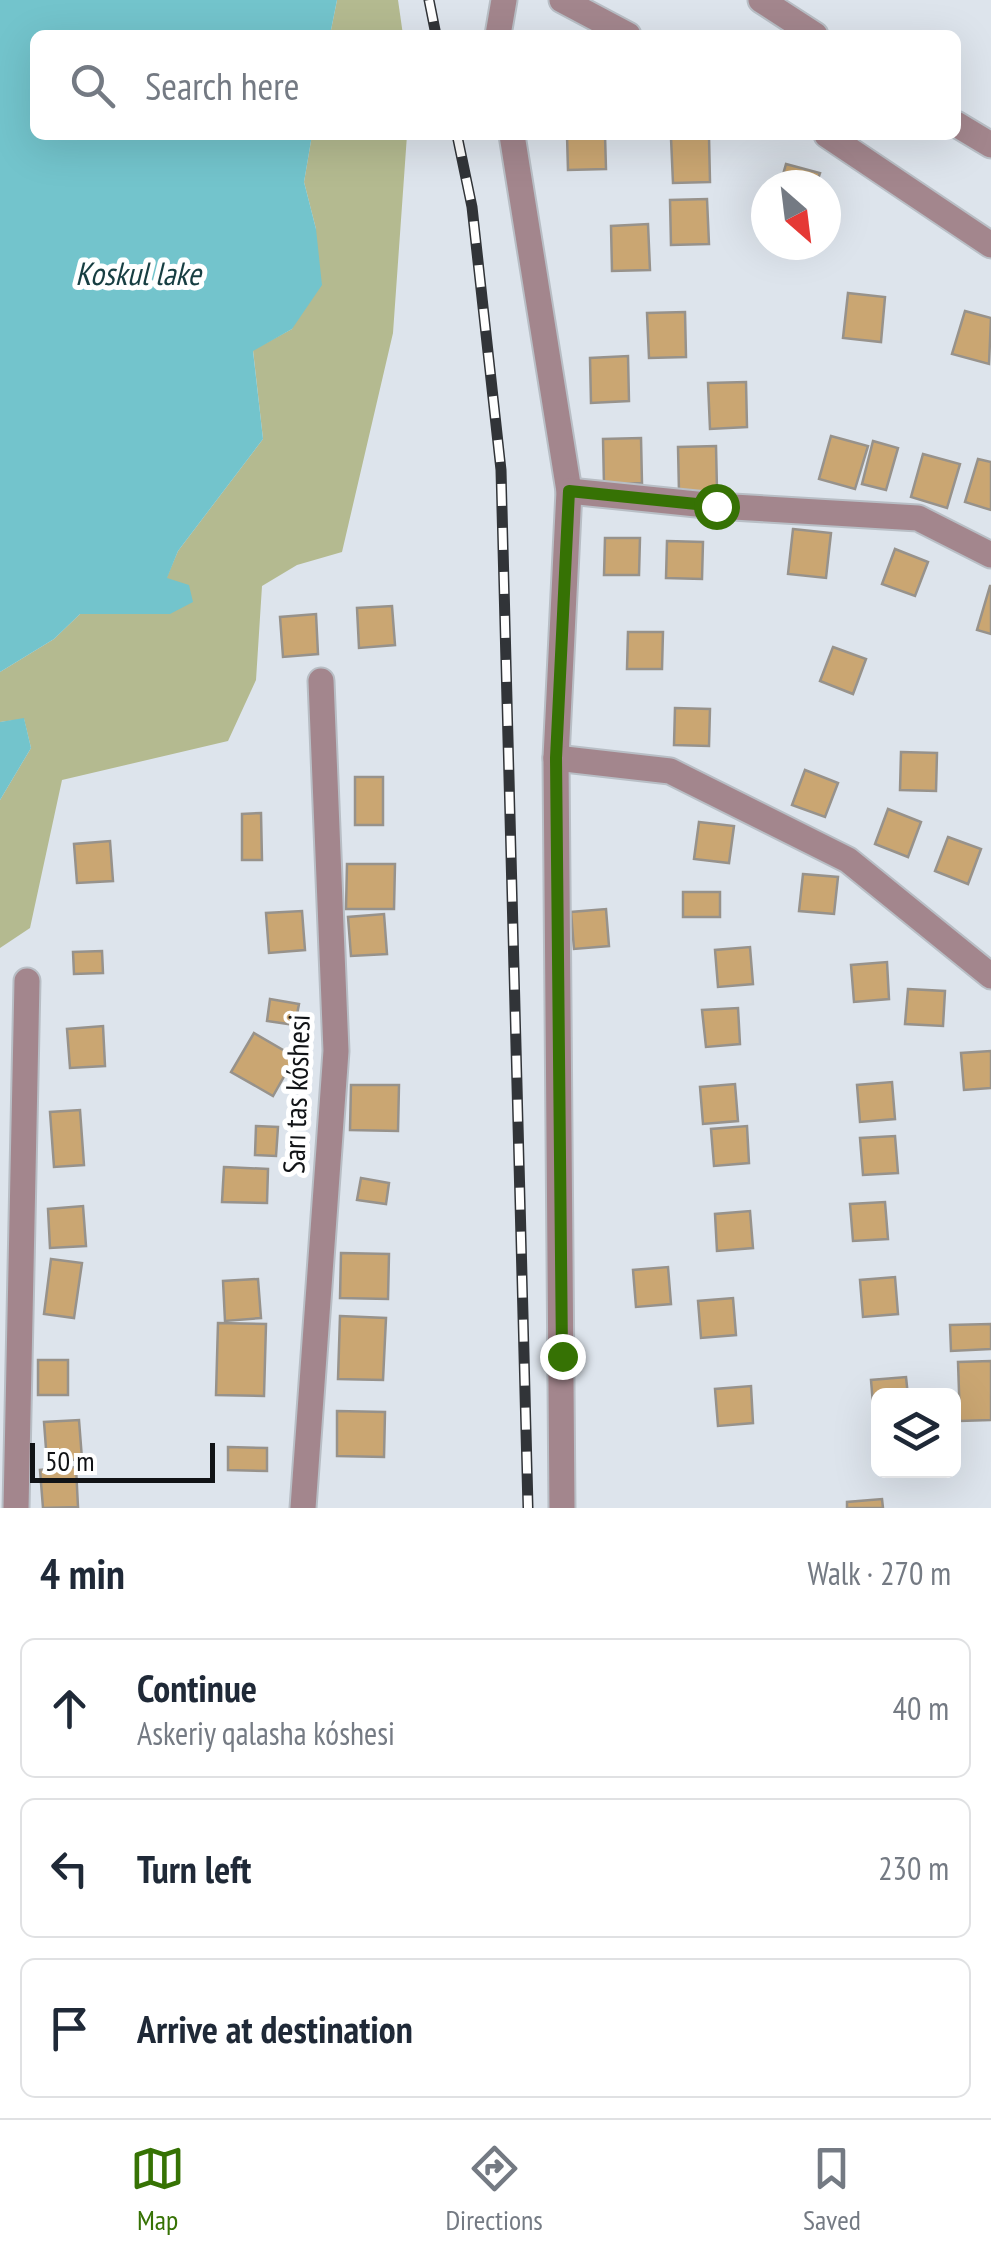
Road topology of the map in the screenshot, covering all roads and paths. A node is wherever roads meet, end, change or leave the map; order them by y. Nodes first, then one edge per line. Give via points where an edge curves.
1 (504, 0) edge
2 (562, 0) edge
3 (761, 0) edge
4 (499, 30) edge
5 (619, 30) edge
6 (807, 30) edge
7 (961, 127) edge
8 (513, 140) edge
9 (834, 140) edge
10 (991, 145) edge
11 (991, 246) edge
12 (569, 491) junction
13 (991, 555) edge
14 (321, 681) dead end
15 (556, 758) junction
16 (991, 976) edge
17 (27, 981) dead end
18 (16, 1508) edge
19 (303, 1508) edge
20 (562, 1508) edge

1 - 4 street
2 - 5 street
3 - 6 street
7 - 10 street
8 - 12 street
9 - 11 street
12 - 13 street via 918,518
12 - 15 street
14 - 19 street, Sarı tas kóshesi via 336,1051
15 - 16 street via 670,771 848,860
15 - 20 street
17 - 18 street

